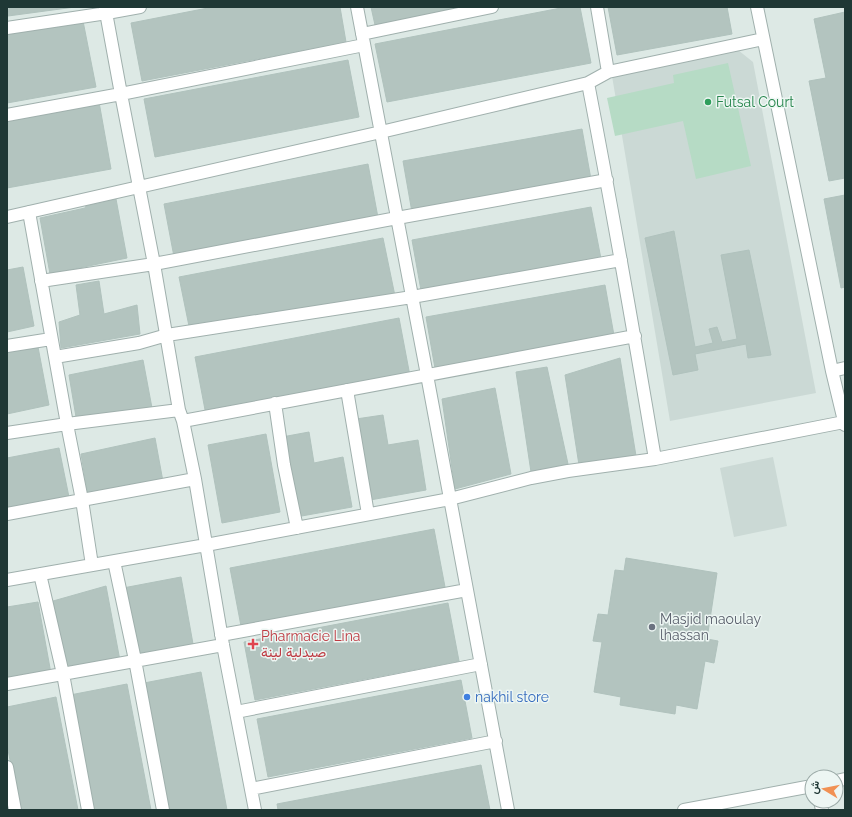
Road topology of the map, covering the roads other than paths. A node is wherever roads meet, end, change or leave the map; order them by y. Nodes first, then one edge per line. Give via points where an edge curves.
1 (140, 7) edge
2 (357, 7) edge
3 (492, 7) edge
4 (597, 7) edge
5 (757, 7) edge
6 (106, 10) edge
7 (7, 28) edge
8 (363, 39) junction
9 (763, 39) junction
10 (608, 72) junction
11 (588, 83) junction
12 (121, 94) junction
13 (7, 115) edge
14 (381, 132) junction
15 (607, 180) junction
16 (139, 186) junction
17 (29, 212) junction
18 (7, 217) edge
19 (397, 218) junction
20 (621, 260) junction
21 (154, 264) junction
22 (41, 281) junction
23 (412, 297) junction
24 (167, 335) junction
25 (635, 336) junction
26 (51, 339) junction
27 (7, 346) edge
28 (55, 357) junction
29 (845, 368) edge
30 (832, 371) junction
31 (427, 375) junction
32 (347, 390) junction
33 (275, 404) junction
34 (181, 415) junction
35 (845, 423) edge
36 (67, 424) junction
37 (7, 433) edge
38 (655, 459) junction
39 (195, 479) junction
40 (450, 499) junction
41 (82, 500) junction
42 (7, 514) edge
43 (368, 514) junction
44 (297, 528) junction
45 (206, 545) junction
46 (114, 561) junction
47 (92, 565) junction
48 (40, 574) junction
49 (7, 580) edge
50 (467, 590) junction
51 (222, 640) junction
52 (135, 660) junction
53 (481, 664) junction
54 (63, 674) junction
55 (7, 684) edge
56 (236, 712) junction
57 (496, 741) junction
58 (7, 767) edge
59 (804, 788) edge
60 (251, 789) junction
61 (716, 807) edge
62 (15, 810) edge
63 (88, 810) edge
64 (163, 810) edge
65 (255, 810) edge
66 (508, 810) edge
67 (684, 810) edge

1 - 6 street
2 - 8 street
3 - 8 street
4 - 10 street
5 - 9 street
6 - 7 street
6 - 12 street
8 - 12 street
8 - 14 street
9 - 10 street
9 - 30 street
10 - 11 street
11 - 14 street
11 - 15 street
12 - 13 street
12 - 16 street
14 - 16 street
14 - 19 street
15 - 19 street
15 - 20 street
16 - 17 street
16 - 21 street
17 - 18 street
17 - 22 street
19 - 21 street
19 - 23 street
20 - 23 street
20 - 25 street
21 - 22 street
21 - 24 street
22 - 26 street
23 - 24 street
23 - 31 street
24 - 28 street via 139,343
24 - 34 street
25 - 31 street
25 - 38 street
26 - 27 street
26 - 28 street
28 - 36 street
29 - 30 street
30 - 35 street
31 - 32 street
31 - 40 street
32 - 33 street
32 - 43 street
33 - 34 street
33 - 44 street
34 - 36 street
34 - 39 street
35 - 38 street
36 - 37 street
36 - 41 street
38 - 40 street via 568,470
39 - 41 street
39 - 45 street
40 - 43 street
40 - 50 street
41 - 42 street
41 - 47 street
43 - 44 street
44 - 45 street
45 - 46 street
45 - 51 street
46 - 47 street
46 - 52 street
47 - 48 street
48 - 49 street
48 - 54 street
50 - 51 street
50 - 53 street
51 - 52 street
51 - 56 street
52 - 54 street
52 - 64 street
53 - 56 street
53 - 57 street
54 - 55 street
54 - 63 street
56 - 60 street
57 - 60 street
57 - 66 street
58 - 62 street
59 - 61 street
60 - 65 street
61 - 67 street

